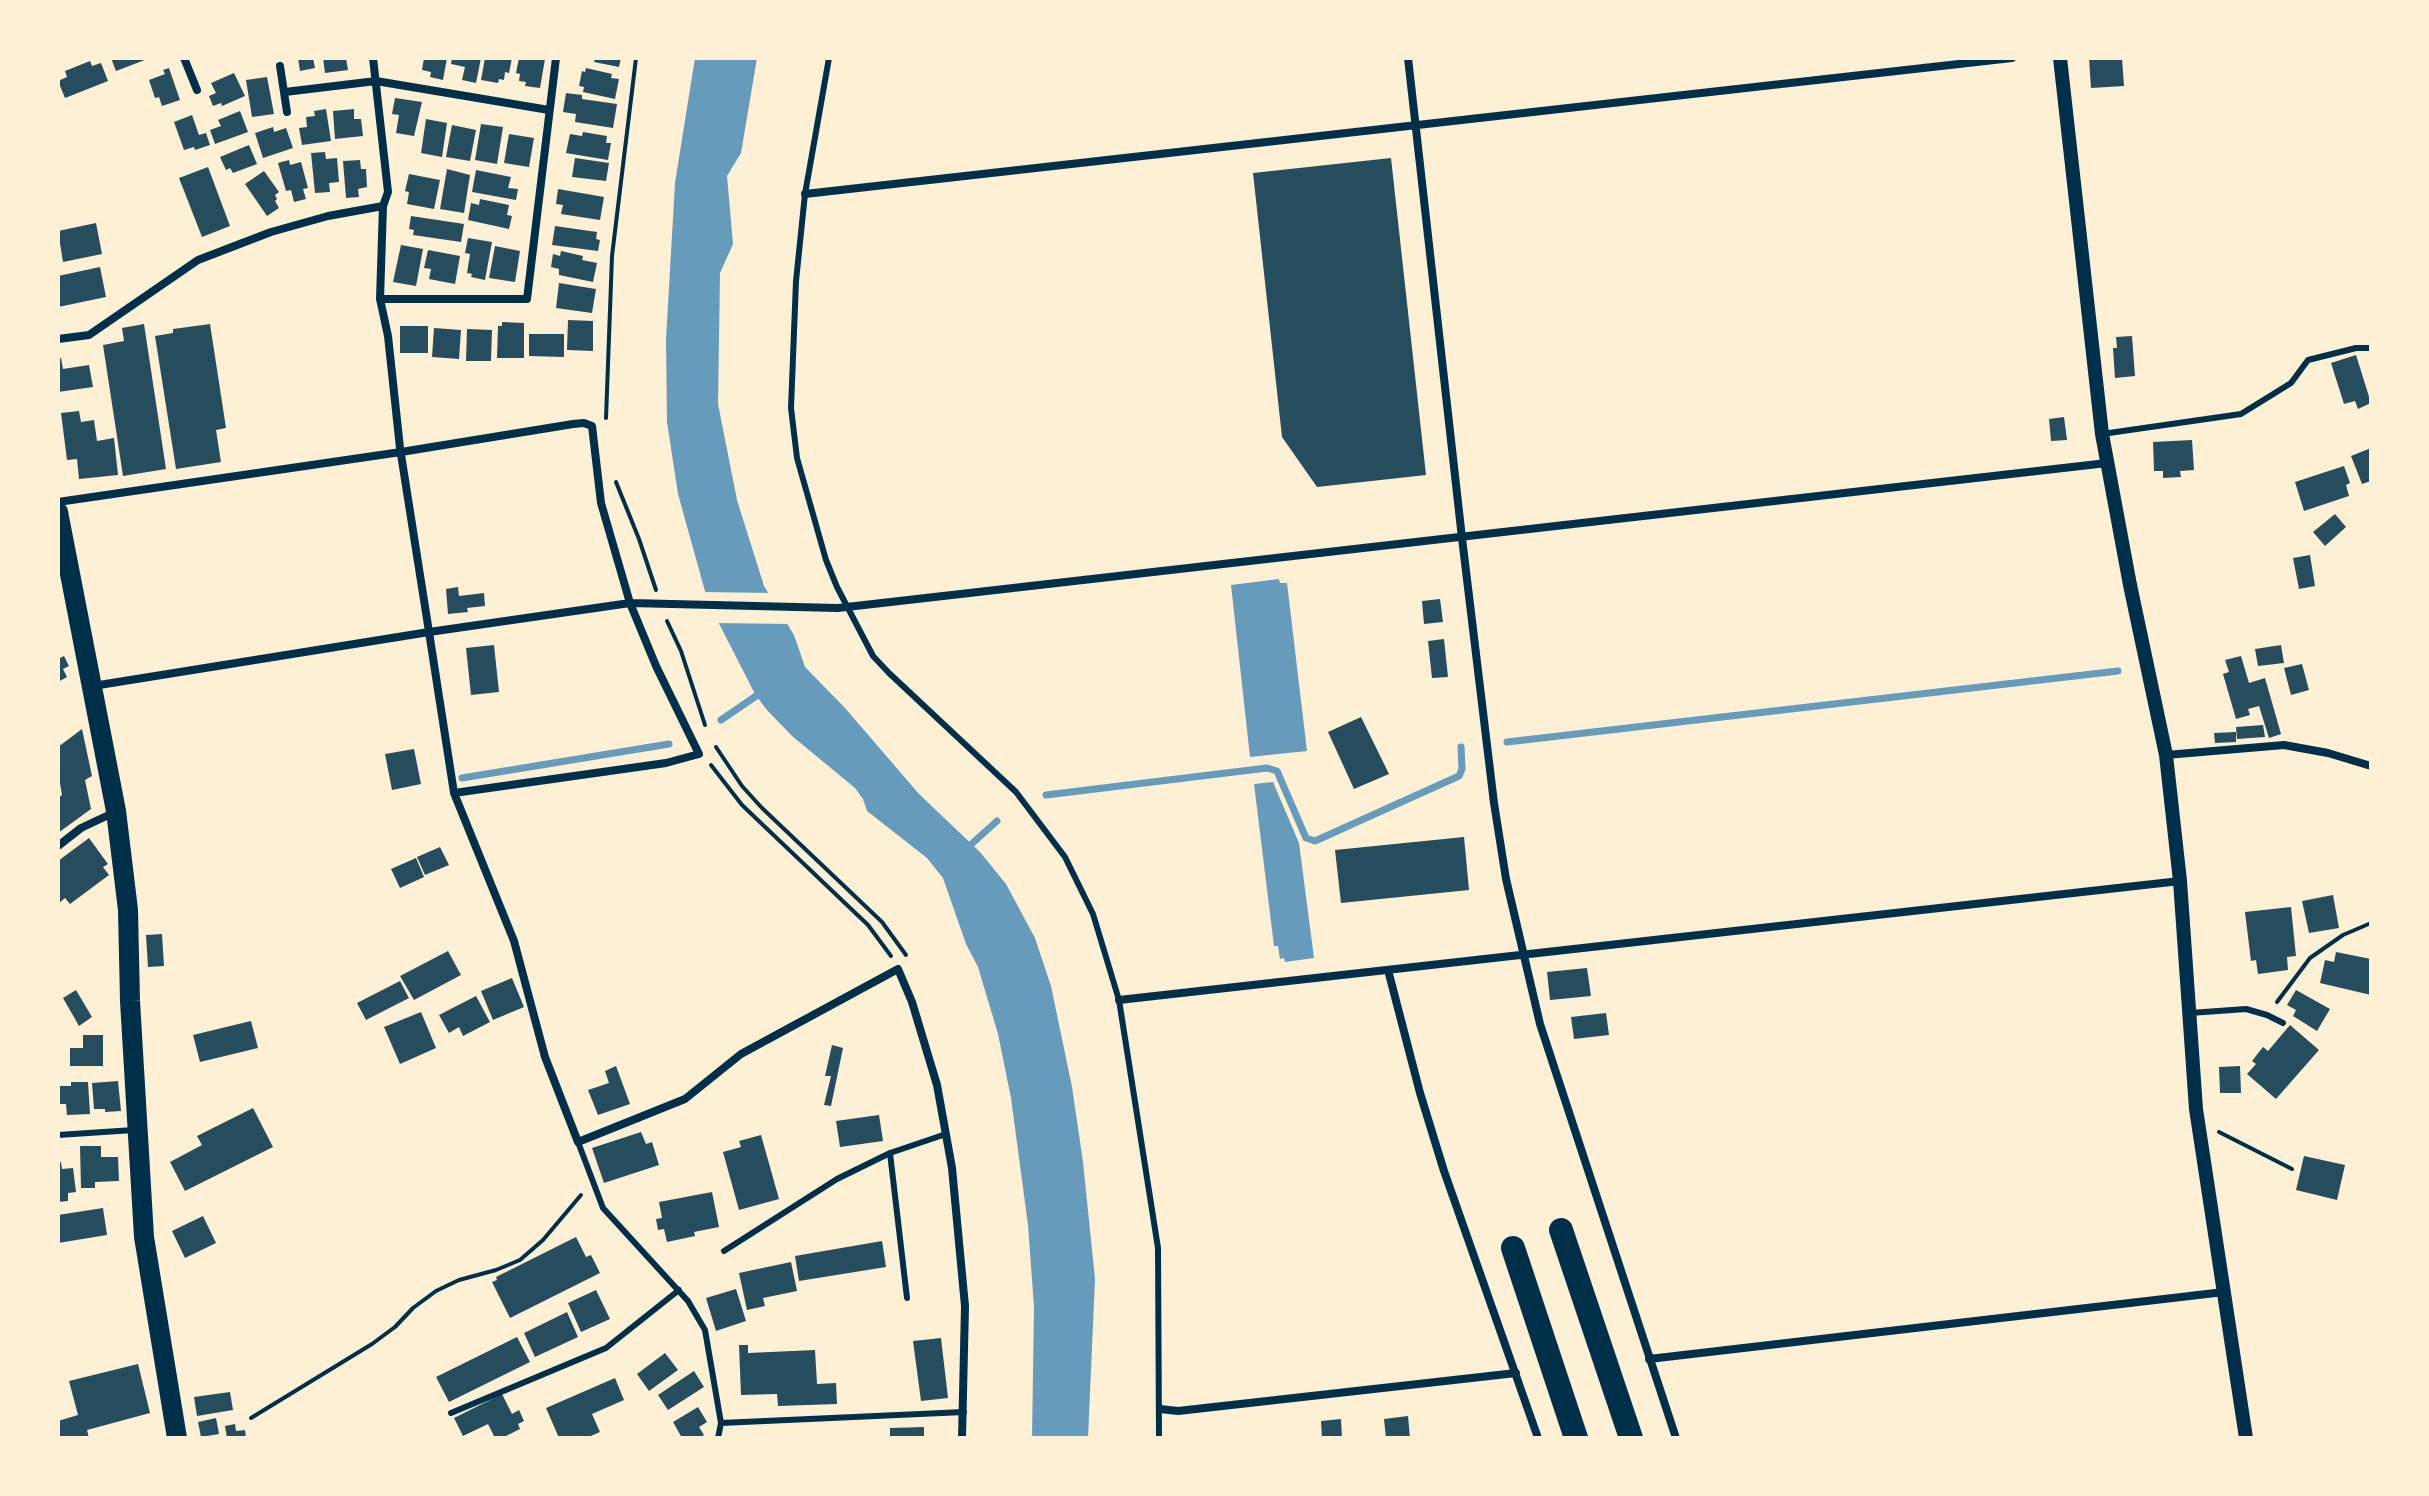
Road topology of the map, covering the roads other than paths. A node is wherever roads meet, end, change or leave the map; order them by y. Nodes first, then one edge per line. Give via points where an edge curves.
1 (184, 58) edge
2 (373, 58) edge
3 (556, 58) edge
4 (829, 58) edge
5 (1408, 58) edge
6 (2012, 58) edge
7 (2060, 58) edge
8 (280, 66) dead end
9 (376, 81) junction
10 (197, 90) dead end
11 (285, 92) junction
12 (549, 110) junction
13 (287, 112) dead end
14 (1416, 126) junction
15 (805, 194) junction
16 (383, 206) junction
17 (380, 299) junction
18 (58, 339) edge
19 (2371, 348) edge
20 (2102, 434) junction
21 (401, 452) junction
22 (2107, 463) junction
23 (58, 502) edge
24 (58, 512) edge
25 (1462, 538) junction
26 (630, 603) junction
27 (842, 607) junction
28 (429, 632) junction
29 (92, 686) junction
30 (2166, 755) junction
31 (2371, 766) edge
32 (454, 793) junction
33 (116, 811) junction
34 (58, 846) edge
35 (2180, 881) junction
36 (1524, 955) junction
37 (1388, 970) junction
38 (1119, 1000) junction
39 (2189, 1013) junction
40 (2283, 1023) dead end
41 (138, 1130) junction
42 (946, 1134) junction
43 (58, 1135) edge
44 (578, 1142) junction
45 (890, 1153) junction
46 (1561, 1230) dead end
47 (1513, 1248) dead end
48 (724, 1251) dead end
49 (679, 1290) junction
50 (2224, 1292) junction
51 (907, 1298) dead end
52 (1649, 1359) junction
53 (1516, 1373) junction
54 (1160, 1409) junction
55 (964, 1412) junction
56 (451, 1413) dead end
57 (721, 1423) junction
58 (175, 1437) edge
59 (718, 1438) edge
60 (962, 1438) edge
61 (1159, 1438) edge
62 (1538, 1438) edge
63 (1576, 1438) edge
64 (1631, 1438) edge
65 (1676, 1438) edge
66 (2246, 1438) edge

1 - 10 street
2 - 9 street
3 - 12 street
4 - 15 lane
5 - 14 street
6 - 14 street
7 - 20 street
8 - 11 street
9 - 11 street
9 - 12 street
9 - 16 street via 388,192
11 - 13 street
12 - 17 street via 527,299
14 - 15 street
14 - 25 street
15 - 27 lane via 791,408 808,502
16 - 17 street
16 - 18 street via 271,232 198,260 89,335
17 - 21 street
19 - 20 lane via 2308,360 2291,383 2241,414
20 - 22 street
21 - 23 street
21 - 26 street via 573,424 592,426 601,503
21 - 28 street
22 - 25 street
22 - 30 street
24 - 29 main road
25 - 27 street
25 - 36 street via 1494,803
26 - 27 street
26 - 28 street
26 - 32 street via 699,754
27 - 38 lane via 873,656 1016,792 1065,857 1093,914
28 - 29 street
28 - 32 street
29 - 33 main road
30 - 31 street via 2284,745
30 - 35 street
32 - 44 street via 514,941 545,1057
33 - 34 street
33 - 41 main road via 128,910
35 - 36 street
35 - 39 street
36 - 37 street
36 - 52 street via 1540,1024
37 - 38 street
37 - 53 street via 1444,1171
38 - 54 lane via 1158,1248
39 - 40 lane via 2246,1009
39 - 50 street via 2198,1122
41 - 43 lane
41 - 58 main road via 144,1237
42 - 44 street via 937,1085 898,969 741,1054 685,1099
42 - 45 lane
42 - 55 street via 965,1306
44 - 49 lane via 603,1208
45 - 48 lane via 837,1179
45 - 51 lane
46 - 64 highway
47 - 63 highway
49 - 56 lane via 606,1348
49 - 57 lane via 705,1330
50 - 52 street
50 - 66 street
52 - 65 street
53 - 54 street
53 - 62 street
54 - 61 lane
55 - 57 lane
55 - 60 street
57 - 59 lane

